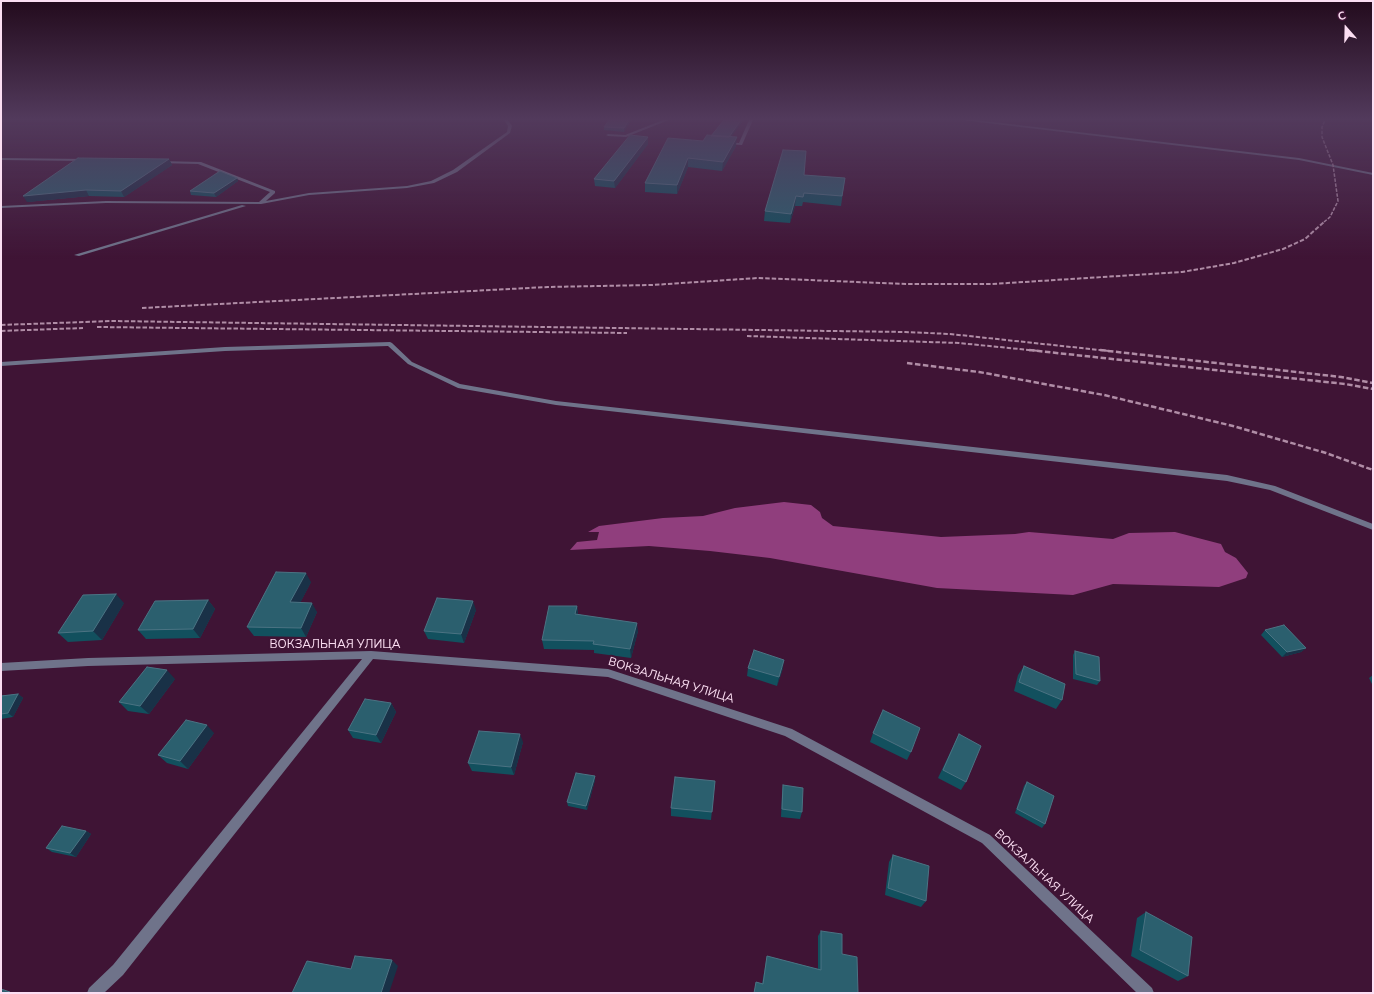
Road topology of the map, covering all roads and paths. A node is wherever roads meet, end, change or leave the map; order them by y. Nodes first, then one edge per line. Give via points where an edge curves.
1 (208, 166) edge
2 (461, 166) edge
3 (1335, 166) edge
4 (1373, 174) edge
5 (260, 203) junction
6 (1, 207) edge
7 (77, 255) dead end
8 (1, 364) edge
9 (1373, 527) edge
10 (371, 656) junction
11 (1, 667) edge
12 (94, 993) edge
13 (1147, 993) edge

1 - 5 street via 274,192
2 - 5 street via 432,182 407,187 309,194
3 - 4 street
5 - 6 street via 106,202
5 - 7 street
8 - 9 street via 225,349 390,344 410,363 458,386 556,403 1227,478 1272,488
10 - 11 street, ВОКЗАЛЬНАЯ УЛИЦА via 88,662
10 - 12 street via 123,964
10 - 13 street, ВОКЗАЛЬНАЯ УЛИЦА via 608,673 788,732 986,839

